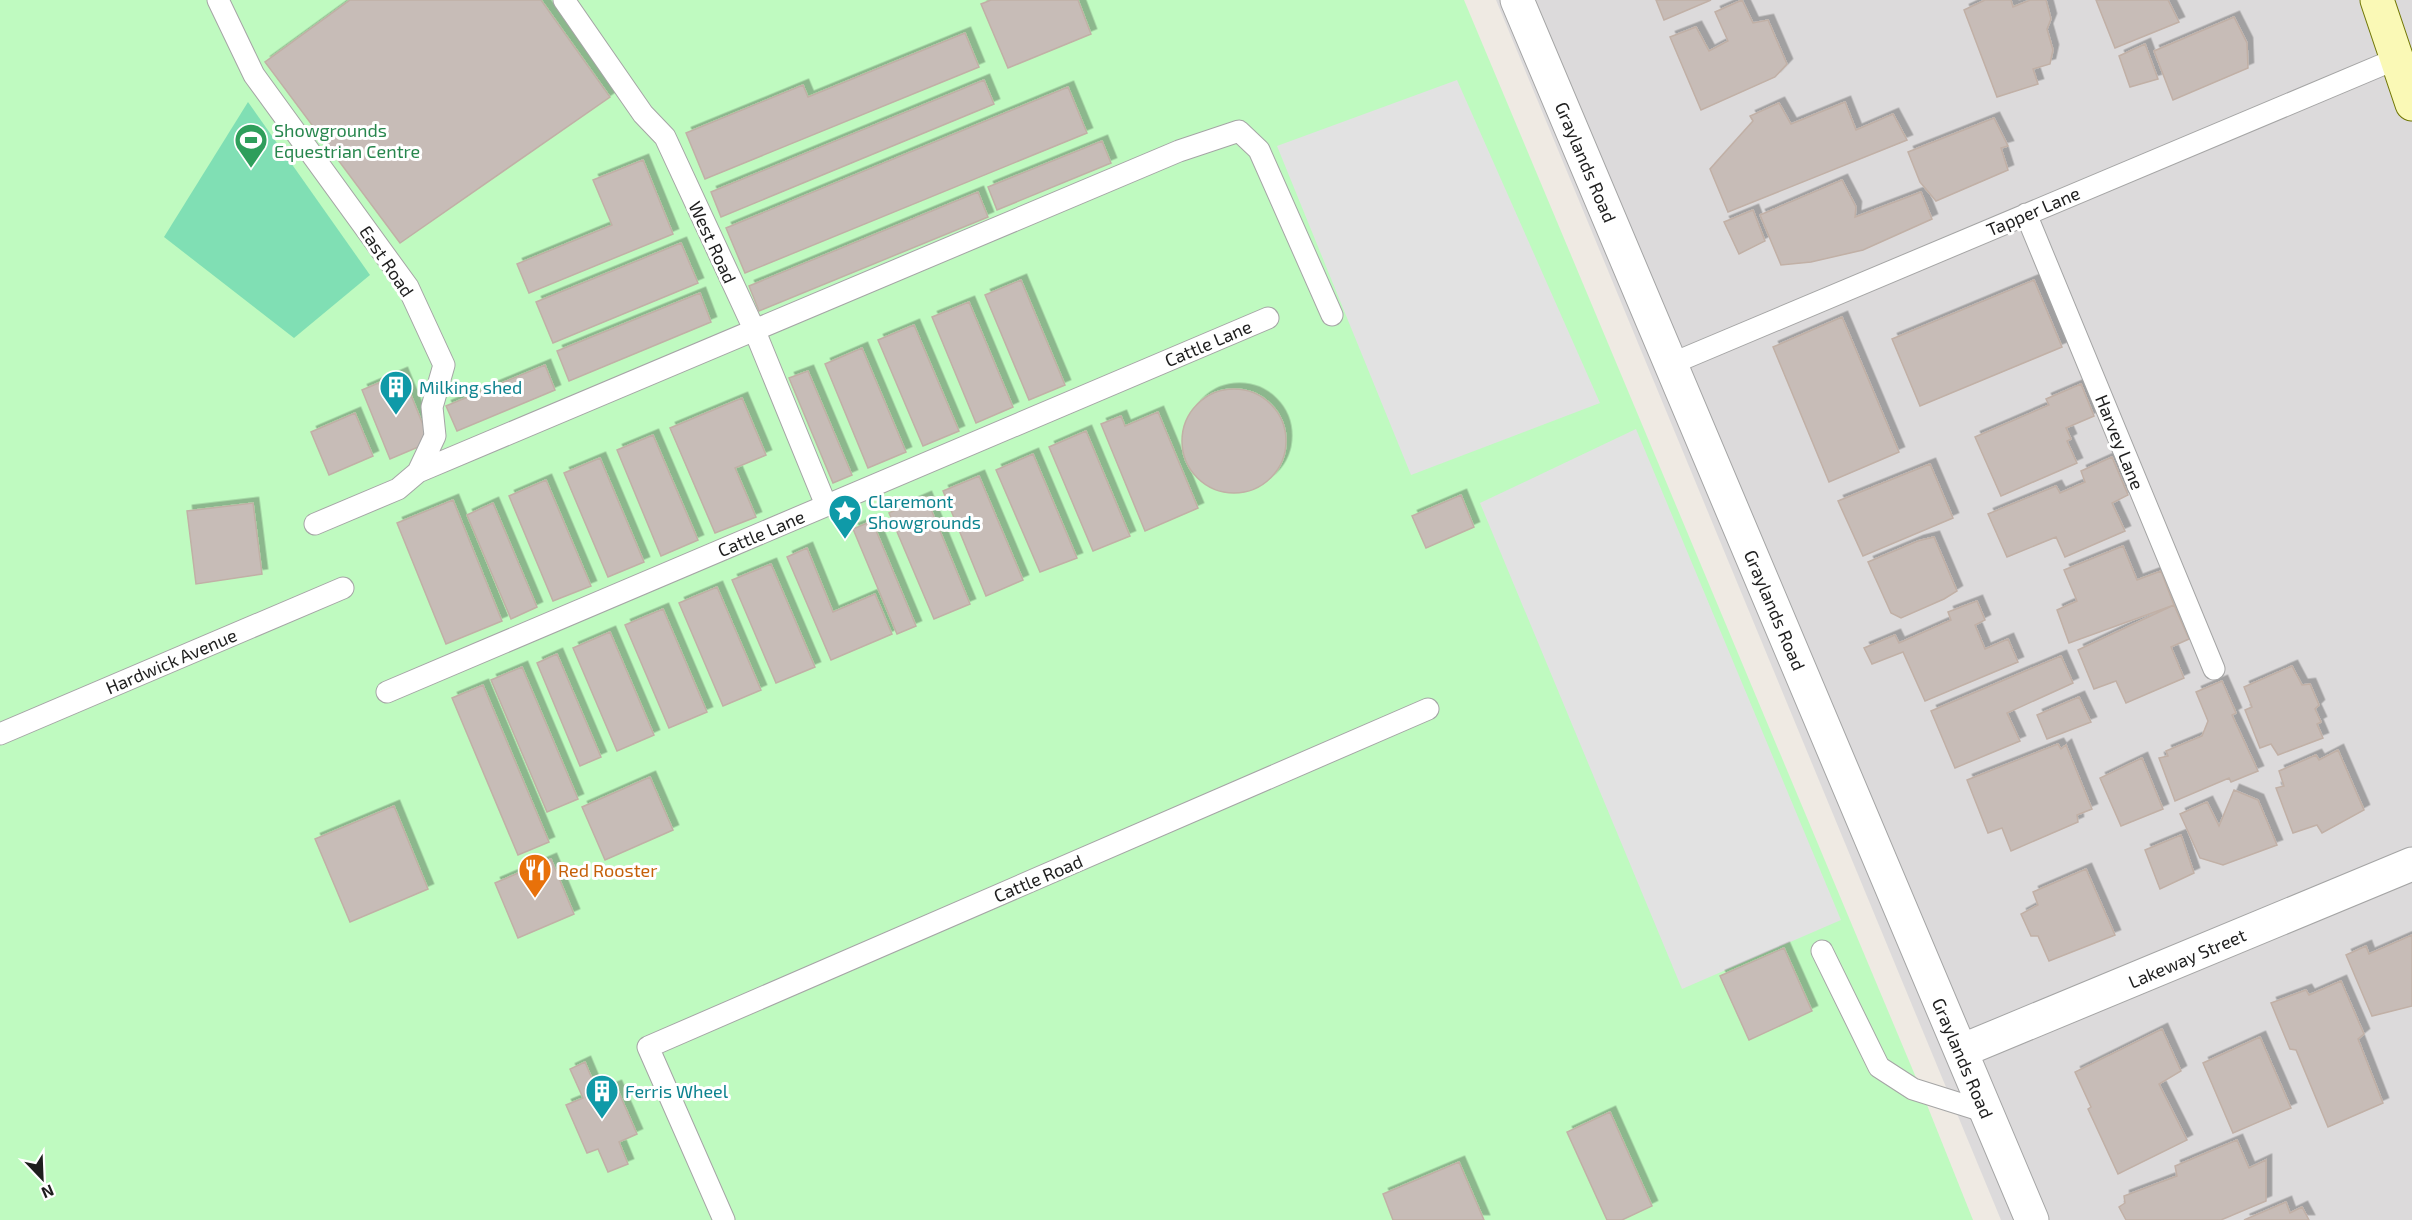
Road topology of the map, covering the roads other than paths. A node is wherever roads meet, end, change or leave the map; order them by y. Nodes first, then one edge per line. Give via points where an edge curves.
1 (218, 0) edge
2 (564, 0) edge
3 (1517, 0) edge
4 (2377, 0) edge
5 (2396, 60) junction
6 (2412, 104) edge
7 (2026, 214) junction
8 (1332, 315) dead end
9 (1268, 318) dead end
10 (754, 329) junction
11 (1671, 364) junction
12 (418, 472) junction
13 (826, 505) junction
14 (315, 524) dead end
15 (343, 588) dead end
16 (2214, 669) dead end
17 (387, 692) dead end
18 (1428, 709) dead end
19 (0, 734) edge
20 (2412, 864) edge
21 (1822, 951) dead end
22 (1961, 1051) junction
23 (1986, 1112) junction
24 (724, 1220) edge
25 (2032, 1220) edge

1 - 12 lane, East Road via 254,75 408,287 444,365 432,406 435,436
2 - 10 lane, West Road via 643,114 665,137
3 - 11 street, Graylands Road
4 - 5 main road
5 - 6 main road
5 - 7 lane, Tapper Lane
7 - 11 lane, Tapper Lane
7 - 16 lane, Harvey Lane
8 - 10 lane via 1259,150 1239,131 1179,151
9 - 13 lane, Cattle Lane
10 - 12 lane
10 - 13 lane, West Road
11 - 22 street, Graylands Road
12 - 14 lane, East Road via 398,489
13 - 17 lane, Cattle Lane
15 - 19 lane, Hardwick Avenue
18 - 24 lane, Cattle Road via 648,1047
20 - 22 street, Lakeway Street
21 - 23 lane via 1879,1067 1913,1089
22 - 23 street, Graylands Road
23 - 25 street, Graylands Road

